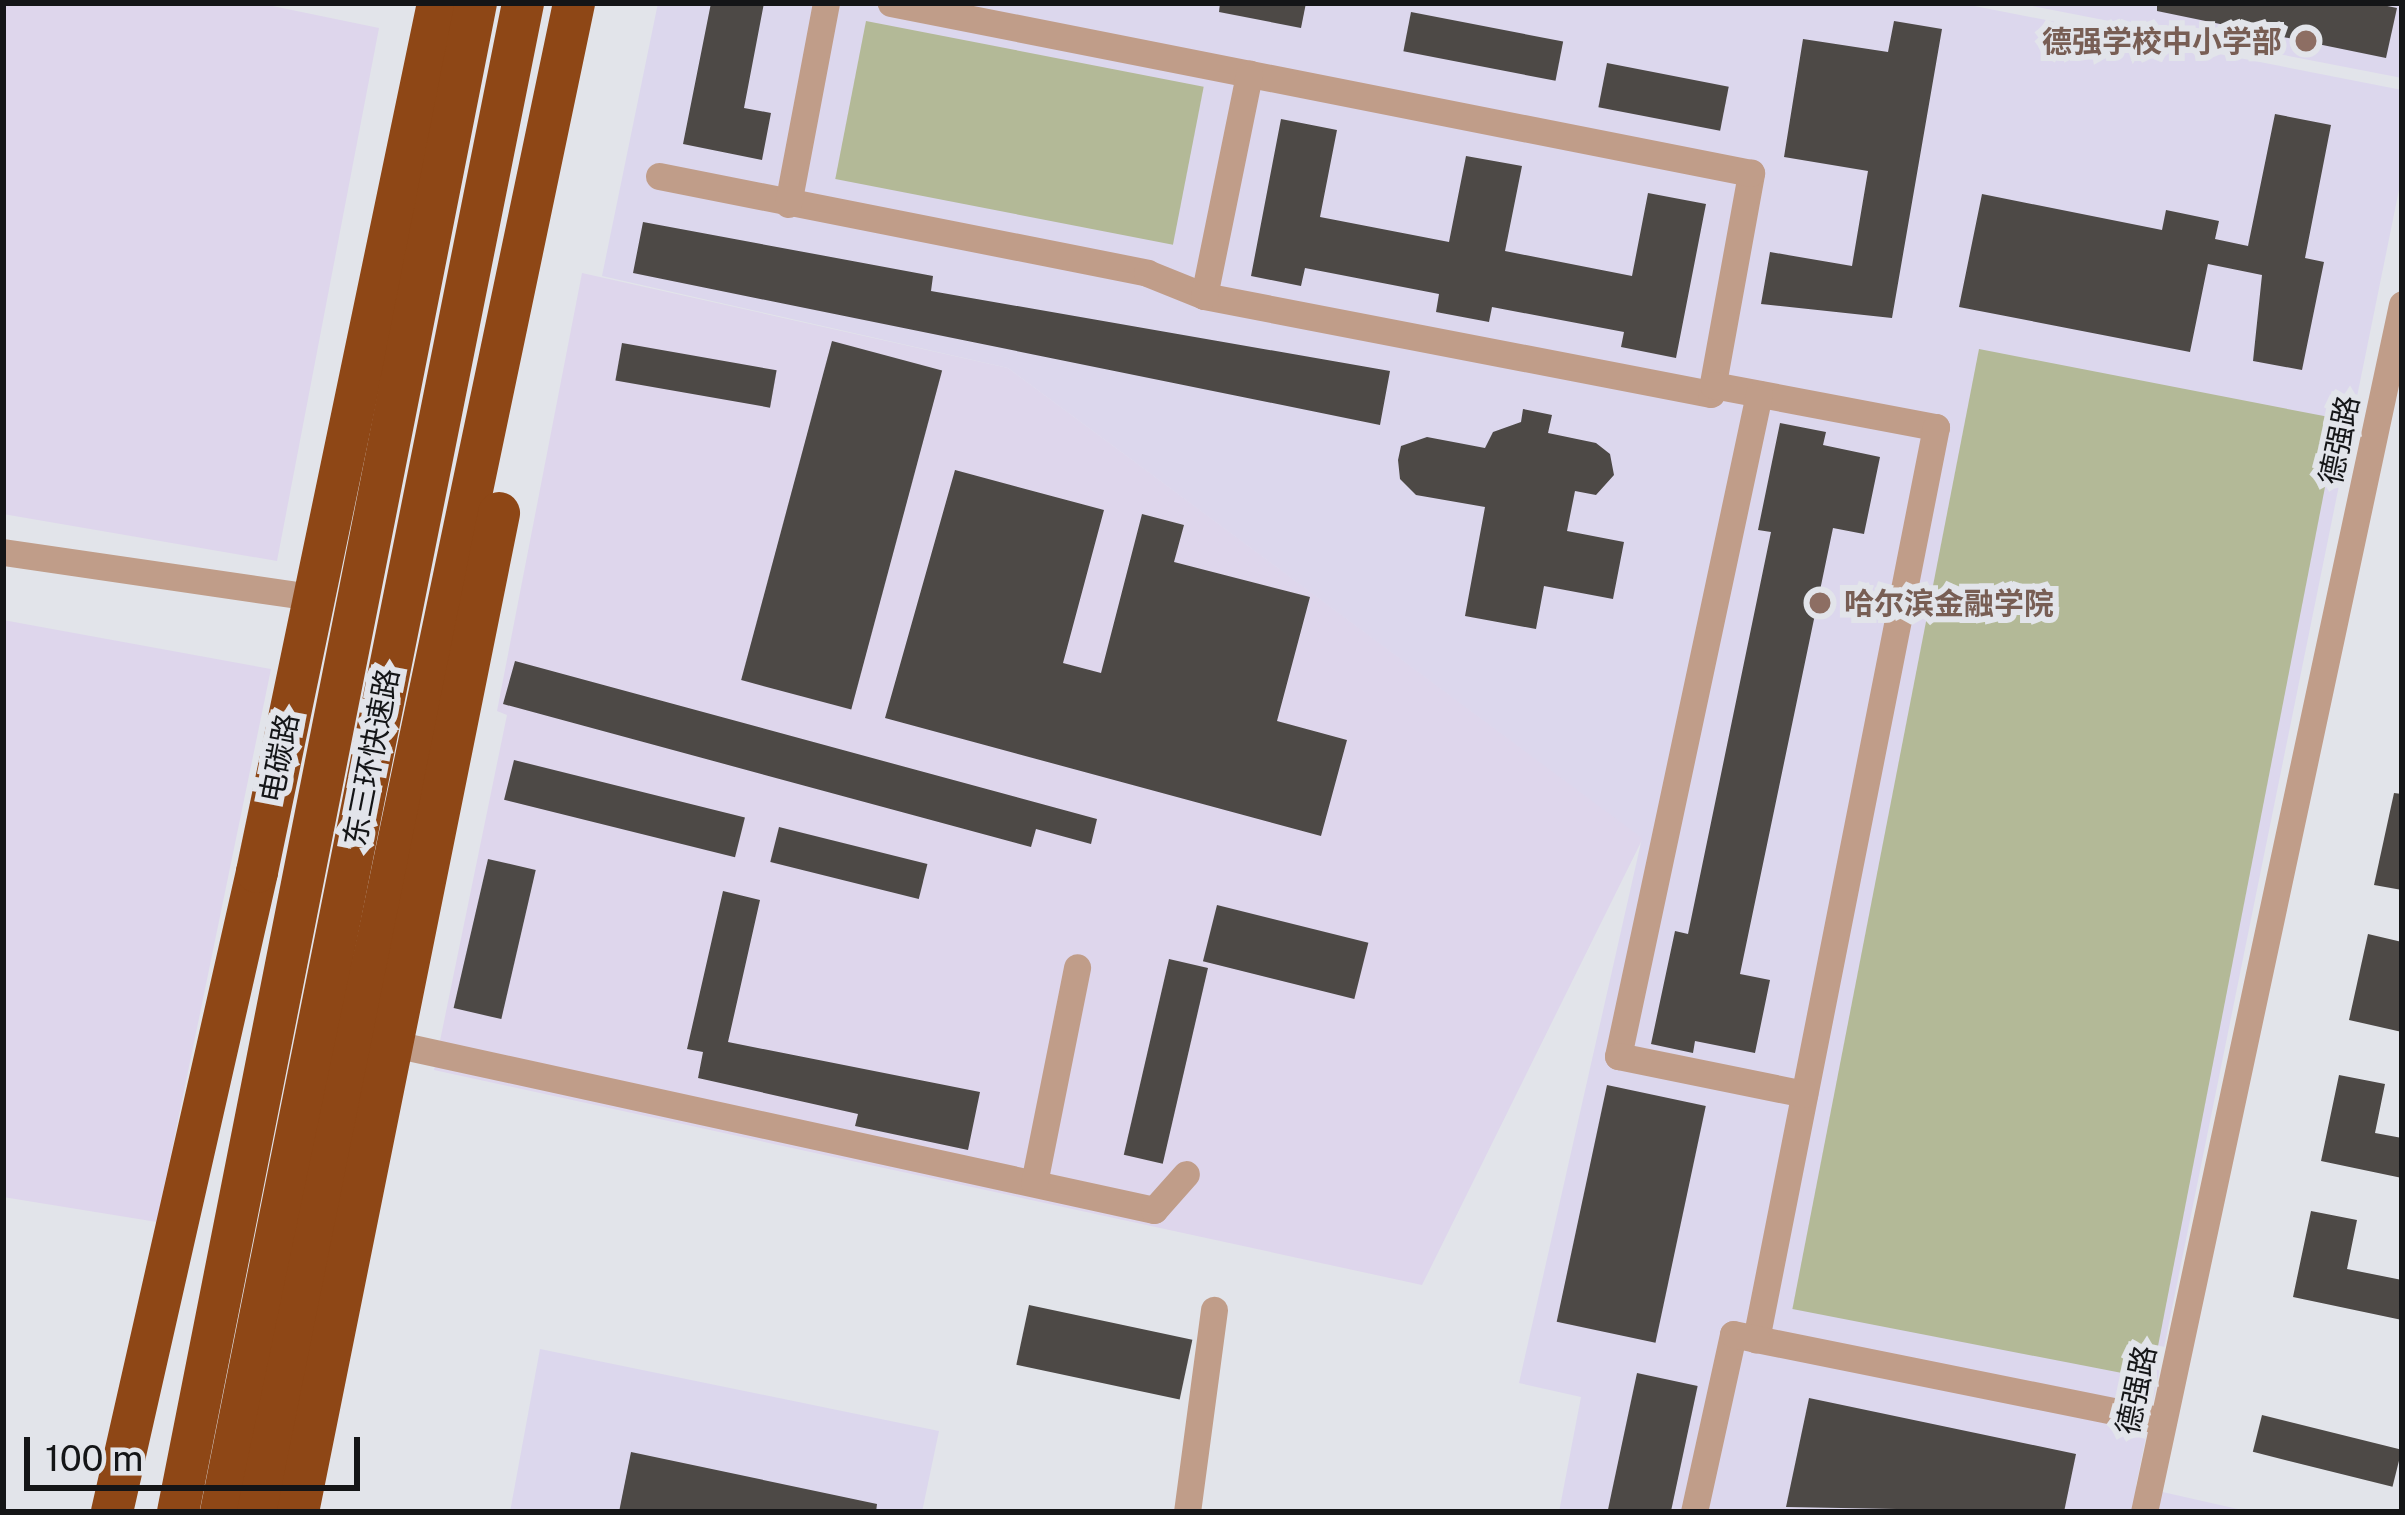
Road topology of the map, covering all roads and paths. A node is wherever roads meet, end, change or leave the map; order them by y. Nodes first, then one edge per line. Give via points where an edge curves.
1 (439, 3) edge
2 (476, 3) edge
3 (523, 3) edge
4 (574, 3) edge
5 (598, 3) edge
6 (826, 3) edge
7 (891, 3) edge
8 (1250, 74) junction
9 (659, 176) dead end
10 (788, 204) junction
11 (1204, 296) junction
12 (2402, 304) edge
13 (2402, 383) edge
14 (1713, 385) junction
15 (1759, 394) junction
16 (3, 552) edge
17 (310, 597) junction
18 (1077, 967) dead end
19 (394, 1044) junction
20 (1804, 1094) junction
21 (1186, 1174) dead end
22 (1034, 1184) junction
23 (1214, 1310) dead end
24 (1756, 1339) junction
25 (2163, 1421) junction
26 (2154, 1465) junction
27 (112, 1512) edge
28 (148, 1512) edge
29 (178, 1512) edge
30 (221, 1512) edge
31 (258, 1512) edge
32 (298, 1512) edge
33 (1187, 1512) edge
34 (1694, 1512) edge
35 (2144, 1512) edge

1 - 17 highway, 电碳路
1 - 28 highway via 426,128
2 - 29 highway, 东三环快速路
3 - 30 highway, 东三环快速路
4 - 31 highway
5 - 19 highway
6 - 10 street
7 - 8 street
8 - 11 street
8 - 14 street via 1751,173
9 - 10 street
10 - 11 street via 1147,273
11 - 14 street via 1711,394
12 - 25 street, 德强路
13 - 26 street, 德强路 via 2171,1462
14 - 15 street
15 - 20 street via 1936,427
15 - 20 street via 1618,1056
16 - 17 street
17 - 27 highway, 电碳路
18 - 22 street
19 - 22 street
19 - 32 highway
20 - 24 street
21 - 22 street via 1154,1210
23 - 33 street
24 - 25 street
24 - 34 street via 1733,1334
25 - 26 street, 德强路
26 - 35 street

